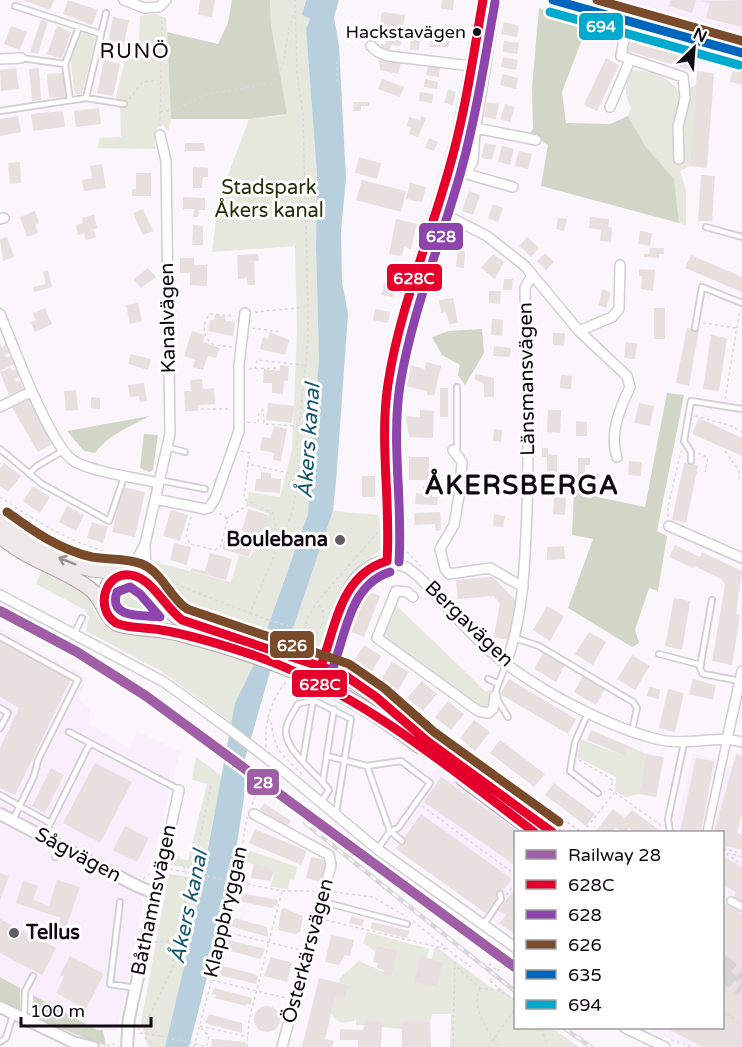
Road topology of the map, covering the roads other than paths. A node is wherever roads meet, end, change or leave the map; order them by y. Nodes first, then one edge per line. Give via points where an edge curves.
1 (124, 0) edge
2 (483, 0) edge
3 (165, 1) edge
4 (557, 1) edge
5 (15, 6) dead end
6 (495, 6) dead end
7 (106, 14) dead end
8 (627, 21) junction
9 (79, 27) junction
10 (101, 34) junction
11 (371, 46) dead end
12 (742, 53) edge
13 (21, 58) joint
14 (0, 59) edge
15 (630, 60) junction
16 (65, 64) junction
17 (472, 66) junction
18 (86, 98) junction
19 (70, 100) junction
20 (124, 104) road end
21 (610, 107) dead end
22 (0, 111) edge
23 (476, 128) junction
24 (160, 135) road end
25 (536, 140) dead end
26 (679, 159) dead end
27 (449, 169) junction
28 (466, 174) junction
29 (513, 187) dead end
30 (436, 210) junction
31 (706, 227) dead end
32 (742, 237) edge
33 (620, 265) dead end
34 (532, 275) junction
35 (742, 303) edge
36 (0, 314) edge
37 (245, 315) road end
38 (696, 325) road end
39 (579, 331) junction
40 (457, 387) dead end
41 (32, 391) junction
42 (0, 407) edge
43 (742, 410) edge
44 (167, 447) junction
45 (0, 449) edge
46 (63, 451) junction
47 (184, 452) dead end
48 (455, 453) joint
49 (616, 457) dead end
50 (691, 461) dead end
51 (29, 474) junction
52 (125, 475) junction
53 (159, 481) junction
54 (205, 489) dead end
55 (155, 499) junction
56 (0, 522) edge
57 (669, 526) road end
58 (0, 536) edge
59 (742, 558) edge
60 (141, 560) junction
61 (387, 561) junction
62 (126, 574) junction
63 (149, 584) junction
64 (523, 587) junction
65 (0, 595) edge
66 (413, 597) dead end
67 (712, 600) dead end
68 (102, 604) junction
69 (82, 618) dead end
70 (136, 626) junction
71 (74, 634) junction
72 (0, 637) edge
73 (515, 638) junction
74 (256, 650) junction
75 (659, 654) dead end
76 (287, 656) junction
77 (323, 661) junction
78 (506, 663) junction
79 (701, 665) junction
80 (742, 671) edge
81 (488, 679) dead end
82 (740, 681) junction
83 (497, 683) junction
84 (495, 696) junction
85 (313, 700) junction
86 (0, 708) edge
87 (334, 708) junction
88 (589, 713) junction
89 (508, 717) dead end
90 (0, 728) edge
91 (631, 731) junction
92 (69, 732) dead end
93 (727, 739) junction
94 (742, 742) edge
95 (90, 743) junction
96 (684, 743) junction
97 (327, 756) junction
98 (303, 760) junction
99 (345, 760) junction
100 (367, 766) junction
101 (323, 780) junction
102 (179, 790) joint
103 (598, 793) road end
104 (0, 795) edge
105 (320, 804) junction
106 (20, 806) junction
107 (251, 813) road end
108 (1, 816) edge
109 (335, 816) junction
110 (13, 820) junction
111 (50, 823) junction
112 (390, 831) junction
113 (533, 831) edge
114 (551, 831) edge
115 (670, 831) edge
116 (707, 831) edge
117 (44, 836) junction
118 (402, 840) dead end
119 (62, 845) junction
120 (377, 849) junction
121 (55, 857) dead end
122 (156, 894) junction
123 (500, 894) dead end
124 (731, 900) dead end
125 (320, 901) junction
126 (120, 902) dead end
127 (742, 907) edge
128 (407, 924) dead end
129 (483, 924) junction
130 (513, 951) edge
131 (33, 976) dead end
132 (136, 988) junction
133 (0, 1007) edge
134 (13, 1015) junction
135 (24, 1021) junction
136 (622, 1029) edge
137 (0, 1042) edge
138 (93, 1047) edge
139 (127, 1047) edge
140 (282, 1047) edge
141 (665, 1047) edge

1 - 3 street via 144,8 159,8
2 - 17 street
4 - 8 street
5 - 9 lane
6 - 23 street
7 - 10 lane
8 - 12 street
8 - 15 street via 621,56
9 - 10 lane
9 - 16 lane
10 - 18 lane
11 - 17 street via 388,56
13 - 14 street
13 - 16 lane
15 - 21 street
15 - 26 street via 682,76 685,98 678,127
16 - 19 lane
17 - 27 street
18 - 19 lane
18 - 20 lane
19 - 22 lane
23 - 25 street
23 - 28 street via 473,161
24 - 44 street, Kanalvägen via 166,161 170,434
27 - 28 street
27 - 30 street
28 - 29 street
30 - 34 street via 487,236
30 - 61 street via 395,348 388,385 384,422
31 - 32 lane
33 - 39 street via 619,309 612,317
34 - 39 street
34 - 64 street, Länsmansvägen via 525,288 529,477
35 - 38 lane via 702,287
36 - 41 street
37 - 55 street via 239,431 209,508
39 - 49 street via 627,376 630,387 615,432
40 - 48 lane
41 - 42 street
41 - 46 street
43 - 50 lane via 691,400 684,441
44 - 47 lane
44 - 53 street, Kanalvägen
45 - 51 lane
46 - 51 lane
46 - 52 street via 75,462
48 - 64 street via 462,462 460,490 454,525 440,549 445,569 449,574 490,568
51 - 52 lane via 109,521
52 - 53 street
53 - 54 lane
53 - 55 street, Kanalvägen
55 - 60 street, Kanalvägen
62 -> 56 main road via 88,569 65,561
57 - 59 street
58 - 68 main road via 40,563 88,587
60 - 62 street, Kanalvägen
60 - 63 street, Kanalvägen
61 - 77 street via 365,568 352,584
61 - 78 street, Bergavägen via 408,568 419,577
62 - 63 main road
62 - 68 main road via 108,584
63 - 70 main road via 154,607 145,622
63 - 74 main road via 174,616
64 - 73 street, Länsmansvägen
65 - 71 street
66 - 84 street via 396,591 377,638 478,711 488,713 493,709
67 - 79 lane
68 - 70 main road via 111,620
69 - 71 lane
70 - 74 main road
71 - 105 street, bridge via 164,682 282,770
72 - 106 lane via 78,680
73 - 78 street, Länsmansvägen
73 - 91 lane via 539,646 633,702 637,714
74 - 76 main road
75 - 79 lane
76 - 77 main road via 290,662 313,670
76 - 113 main road via 317,680 370,710
77 - 114 main road
78 - 83 lane
78 - 88 street, Bergavägen
79 - 82 lane via 703,674
80 - 82 street
81 - 83 lane
82 - 93 street
83 - 84 lane
84 - 89 lane
85 - 87 lane
85 - 98 lane
85 - 98 lane via 298,704 286,728 290,748
86 - 90 lane via 8,712
87 - 97 lane
87 - 99 lane via 351,719
88 - 91 street, Bergavägen
88 - 103 lane via 574,742 570,771
91 - 96 street, Bergavägen
92 - 95 lane
93 - 94 street, Bergavägen
93 - 96 street, Bergavägen
93 - 116 street
95 - 102 lane
95 - 111 lane
96 - 115 lane via 668,819
97 - 99 lane
97 - 101 lane
98 - 101 lane
99 - 100 lane
99 - 109 lane
100 - 112 lane
100 - 112 lane via 401,761 430,783 398,828
101 - 105 lane via 329,790
102 - 122 street, Båthamnsvägen
104 - 106 lane
105 - 109 street
106 - 110 lane
106 - 111 lane
107 - 125 street, Österkärsvägen via 329,855 331,865
108 - 110 street, Sågvägen
109 - 120 street
110 - 117 street, Sågvägen
111 - 117 lane
112 - 118 lane
112 - 120 lane
117 - 119 street, Sågvägen
119 - 121 lane
119 - 122 street, Sågvägen
120 - 129 street
122 - 132 street, Båthamnsvägen
123 - 129 lane via 501,899
124 - 127 street
125 - 128 lane
125 - 140 street, Österkärsvägen
126 - 132 lane via 110,984
129 - 130 street
131 - 135 lane via 26,991
132 - 139 street, Båthamnsvägen
133 - 134 street
134 - 135 street
134 - 137 lane via 6,1038
135 - 138 street
136 - 141 street

